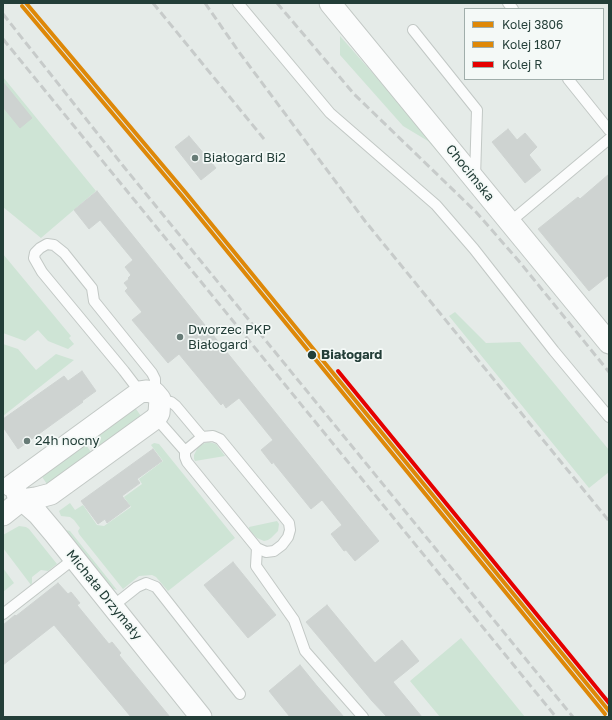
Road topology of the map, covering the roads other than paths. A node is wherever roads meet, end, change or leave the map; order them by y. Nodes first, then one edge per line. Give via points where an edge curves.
1 (238, 3) edge
2 (330, 3) edge
3 (413, 30) dead end
4 (569, 80) edge
5 (609, 130) edge
6 (609, 139) edge
7 (475, 180) junction
8 (510, 222) junction
9 (609, 343) edge
10 (153, 401) junction
11 (609, 417) edge
12 (202, 437) junction
13 (185, 451) junction
14 (12, 487) edge
15 (3, 515) edge
16 (257, 548) junction
17 (75, 558) junction
18 (113, 606) junction
19 (3, 614) edge
20 (240, 694) dead end
21 (201, 717) edge
22 (363, 717) edge

1 - 11 lane via 330,112 436,205
2 - 7 street, Chocimska
3 - 7 lane via 477,110
4 - 5 lane
6 - 8 lane
7 - 8 street, Chocimska
8 - 9 street, Chocimska
10 - 10 lane via 155,379 152,372 94,302 92,288 64,253 54,245 47,244 40,248 34,258 42,272 124,371
10 - 12 lane via 171,402
10 - 13 lane
10 - 14 street
10 - 14 street via 51,494 36,498
12 - 13 lane
12 - 16 lane via 213,436 220,439 289,523 288,537 282,545 274,551 266,552
13 - 16 lane via 188,462
14 - 15 street
14 - 17 street, Michała Drzymały
16 - 22 lane via 256,566 294,620 305,651
17 - 18 street, Michała Drzymały
17 - 19 lane
18 - 20 lane via 146,583 156,587
18 - 21 street, Michała Drzymały

